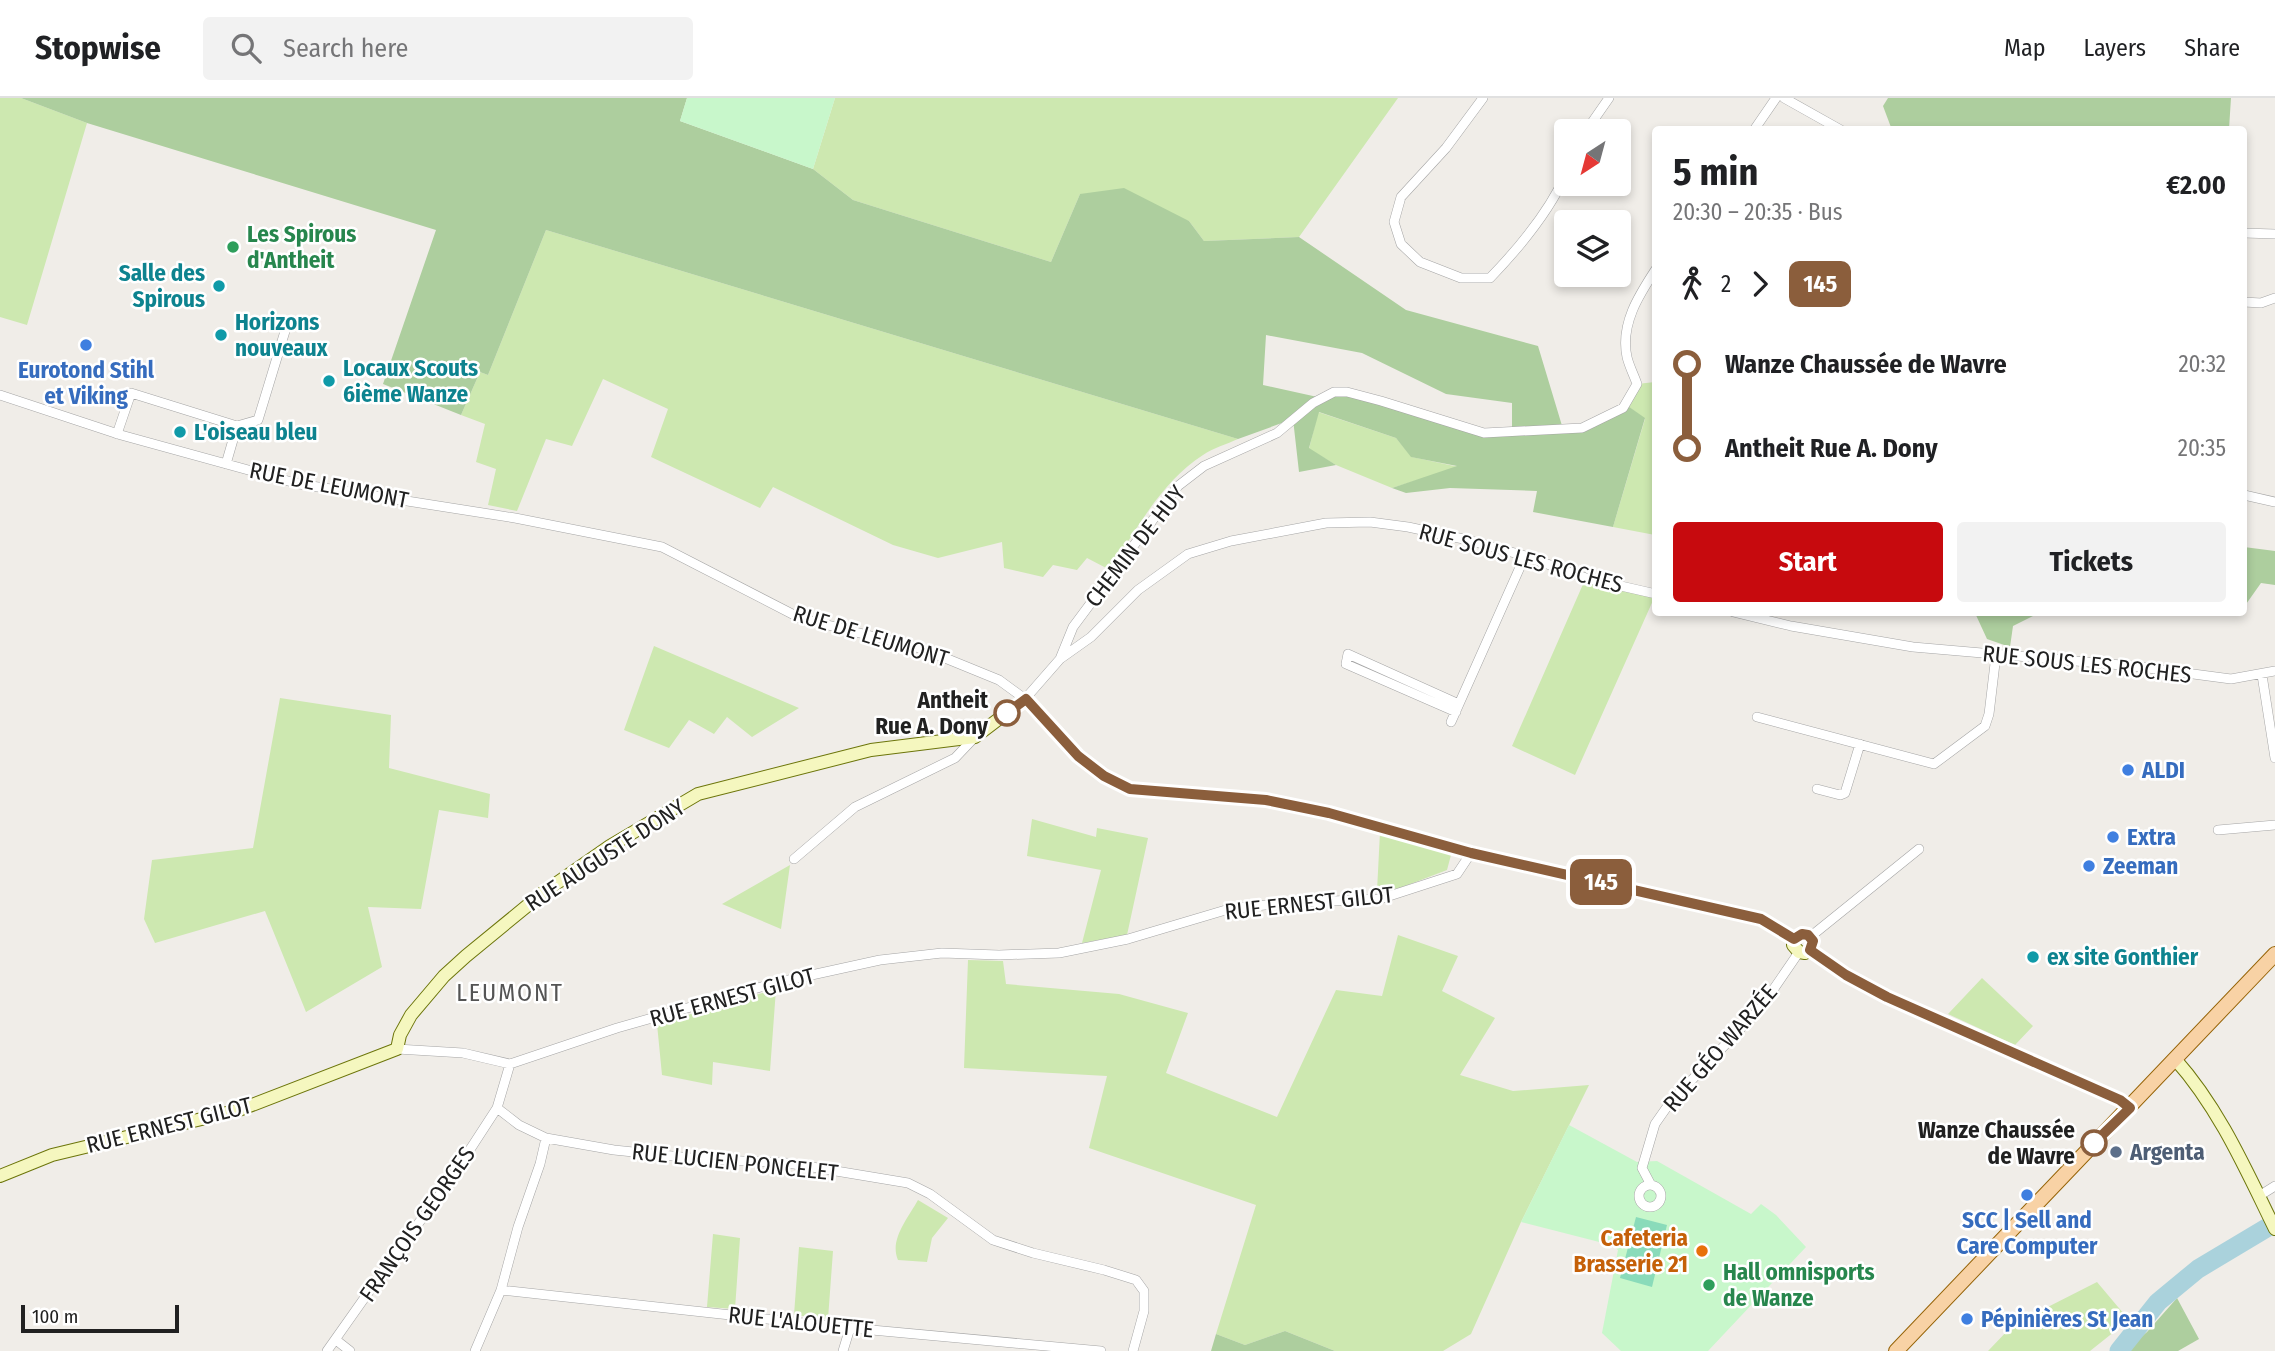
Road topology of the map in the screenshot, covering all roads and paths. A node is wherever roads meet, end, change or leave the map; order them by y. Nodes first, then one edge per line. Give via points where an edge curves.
1 (1483, 98) edge
2 (1609, 98) edge
3 (1776, 98) edge
4 (1784, 98) edge
5 (1594, 119) edge
6 (1758, 126) edge
7 (1834, 126) edge
8 (1554, 196) edge
9 (2247, 233) edge
10 (2275, 234) edge
11 (1652, 276) edge
12 (2275, 298) edge
13 (2247, 302) edge
14 (286, 328) dead end
15 (0, 394) edge
16 (237, 426) junction
17 (117, 434) junction
18 (226, 464) junction
19 (2247, 496) edge
20 (2275, 502) edge
21 (1525, 556) junction
22 (1652, 593) edge
23 (1750, 616) edge
24 (1996, 655) junction
25 (1060, 659) junction
26 (2275, 671) edge
27 (2262, 675) junction
28 (1026, 699) junction
29 (1458, 708) junction
30 (1757, 717) dead end
31 (1451, 722) dead end
32 (975, 737) junction
33 (1860, 744) junction
34 (2275, 758) edge
35 (1817, 789) dead end
36 (2275, 825) edge
37 (2218, 830) dead end
38 (1919, 849) dead end
39 (1471, 853) junction
40 (794, 859) dead end
41 (1803, 945) junction
42 (2275, 954) edge
43 (397, 1049) junction
44 (2175, 1059) junction
45 (510, 1064) junction
46 (498, 1108) junction
47 (2130, 1108) junction
48 (546, 1138) junction
49 (0, 1176) edge
50 (1651, 1185) dead end
51 (2275, 1186) edge
52 (2259, 1196) junction
53 (2275, 1228) edge
54 (500, 1290) junction
55 (850, 1328) junction
56 (336, 1340) junction
57 (327, 1351) edge
58 (350, 1351) edge
59 (475, 1351) edge
60 (843, 1351) edge
61 (1101, 1351) edge
62 (1133, 1351) edge
63 (1896, 1351) edge

1 - 8 street via 1401,197 1394,222 1401,244 1420,262 1461,278 1490,278 1515,252
2 - 5 street
3 - 6 street
4 - 7 street
9 - 10 street
11 - 25 street, CHEMIN DE HUY via 1635,302 1628,327 1627,356 1637,384 1623,408 1582,428 1484,433 1334,392 1277,433 1204,466 1178,486 1079,618
12 - 13 street
14 - 16 street via 258,420
15 - 17 street, RUE DE LEUMONT
16 - 17 street via 131,393
16 - 18 street
17 - 18 street, RUE DE LEUMONT
18 - 28 street, RUE DE LEUMONT via 299,484 662,547 800,618 923,649 999,680
19 - 20 street
21 - 22 street, RUE SOUS LES ROCHES via 1586,578
21 - 25 street, RUE SOUS LES ROCHES via 1444,535 1370,523 1326,523 1231,541 1188,554 1138,590 1091,637
21 - 29 street
23 - 24 street, RUE SOUS LES ROCHES via 1913,647
24 - 27 street, RUE SOUS LES ROCHES via 2231,679
24 - 33 street via 1985,726 1934,764
25 - 28 street, RUE SOUS LES ROCHES
26 - 27 street, RUE SOUS LES ROCHES
27 - 34 street
28 - 32 street, RUE AUGUSTE DONY
28 - 39 street, RUE DE LEUMONT via 1078,756 1130,789 1266,800
29 - 29 street via 1348,654 1346,663
29 - 31 street
30 - 33 street
32 - 40 street via 955,758 855,807
32 - 43 street, RUE AUGUSTE DONY via 871,750 698,794 544,891 466,956 411,1015
33 - 35 street via 1845,793
36 - 37 street
38 - 41 street
39 - 41 street, RUE DE LEUMONT via 1761,919
39 - 45 street, RUE ERNEST GILOT via 1457,874 1380,899 1229,909 1128,939 1059,953 942,953 880,960 775,983
41 - 47 street, RUE DE LEUMONT via 1887,997
41 - 50 street, RUE GÉO WARZÉE via 1762,1006 1655,1124 1642,1168
42 - 44 main road
43 - 45 street, RUE ERNEST GILOT via 463,1053
43 - 49 street, RUE ERNEST GILOT via 239,1110 52,1155
44 - 47 main road
44 - 52 street via 2210,1106
45 - 46 street, FRANÇOIS GEORGES
46 - 48 street, RUE LUCIEN PONCELET
46 - 56 street, FRANÇOIS GEORGES
47 - 63 main road
48 - 54 street
48 - 62 street, RUE LUCIEN PONCELET via 689,1158 788,1163 908,1183 993,1240 1136,1280 1144,1291 1144,1311
51 - 52 street
52 - 53 street
54 - 55 street, RUE L'ALOUETTE
54 - 59 street
55 - 60 street
55 - 61 street, RUE L'ALOUETTE
56 - 57 street, FRANÇOIS GEORGES
56 - 58 street

